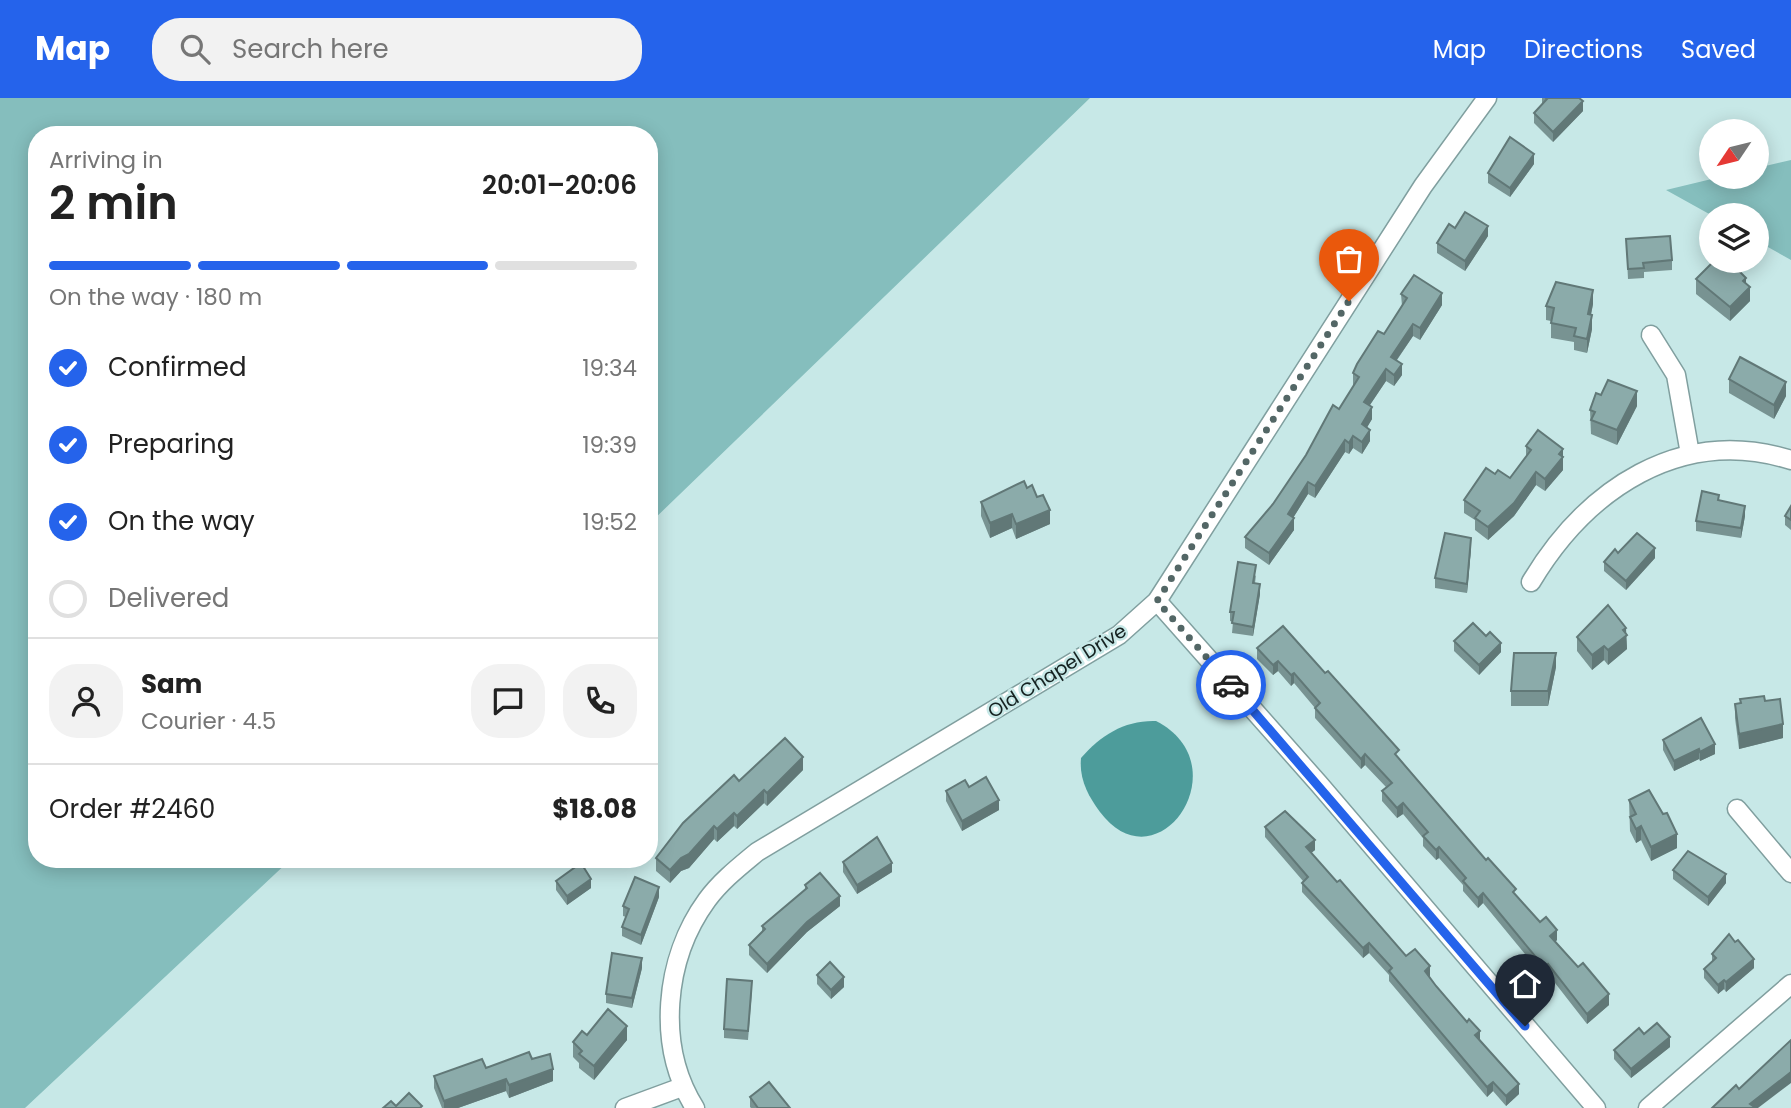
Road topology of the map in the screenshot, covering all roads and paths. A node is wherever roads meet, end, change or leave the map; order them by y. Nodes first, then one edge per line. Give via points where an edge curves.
1 (1487, 98) edge
2 (1651, 335) dead end
3 (1690, 454) junction
4 (1791, 460) edge
5 (1531, 582) dead end
6 (1157, 601) junction
7 (1737, 809) dead end
8 (1791, 873) edge
9 (1791, 984) edge
10 (682, 1087) junction
11 (625, 1108) edge
12 (695, 1108) edge
13 (1596, 1108) edge
14 (1648, 1108) edge

1 - 6 street, Old Chapel Drive via 1423,186
2 - 3 street via 1676,375
3 - 4 street via 1746,452
3 - 5 street via 1642,472 1589,507 1569,526
6 - 10 street, Old Chapel Drive via 1119,635 757,852 721,883 695,916 674,976 669,1015
6 - 13 street
7 - 8 street
9 - 14 street
10 - 11 street
10 - 12 street, Old Chapel Drive

